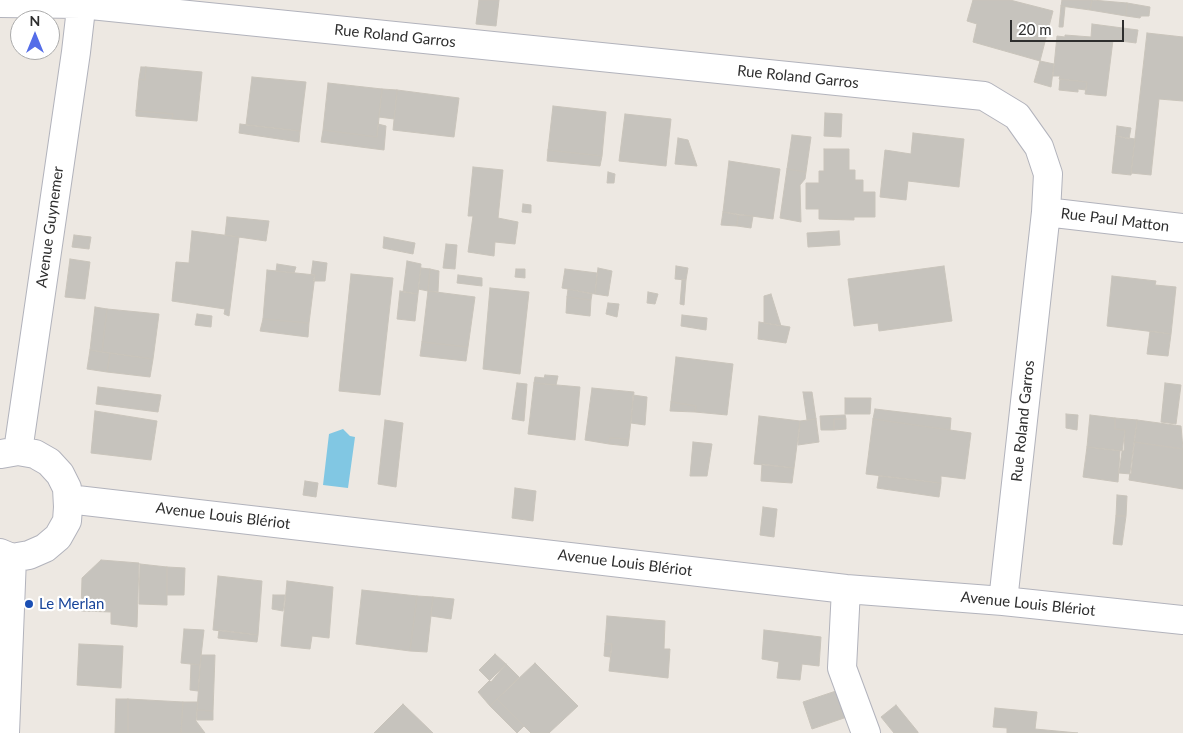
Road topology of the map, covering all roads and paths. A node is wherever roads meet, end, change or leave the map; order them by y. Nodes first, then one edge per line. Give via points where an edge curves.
1 (82, 2) edge
2 (0, 3) edge
3 (1046, 212) junction
4 (1183, 228) edge
5 (9, 453) edge
6 (68, 499) junction
7 (6, 555) edge
8 (846, 589) junction
9 (1003, 600) junction
10 (1183, 620) edge
11 (5, 733) edge
12 (866, 733) edge

1 - 2 street, Rue Roland Garros
1 - 3 street, Rue Roland Garros via 984,96 1017,116 1039,147 1048,174
1 - 5 street, Avenue Guynemer
3 - 4 street, Rue Paul Matton
3 - 9 street, Rue Roland Garros
5 - 6 street via 35,454 49,462 60,474
6 - 7 street via 67,521 58,537 29,555
6 - 8 street, Avenue Louis Blériot
7 - 11 street
8 - 9 street, Avenue Louis Blériot
8 - 12 street via 842,668
9 - 10 street, Avenue Louis Blériot

